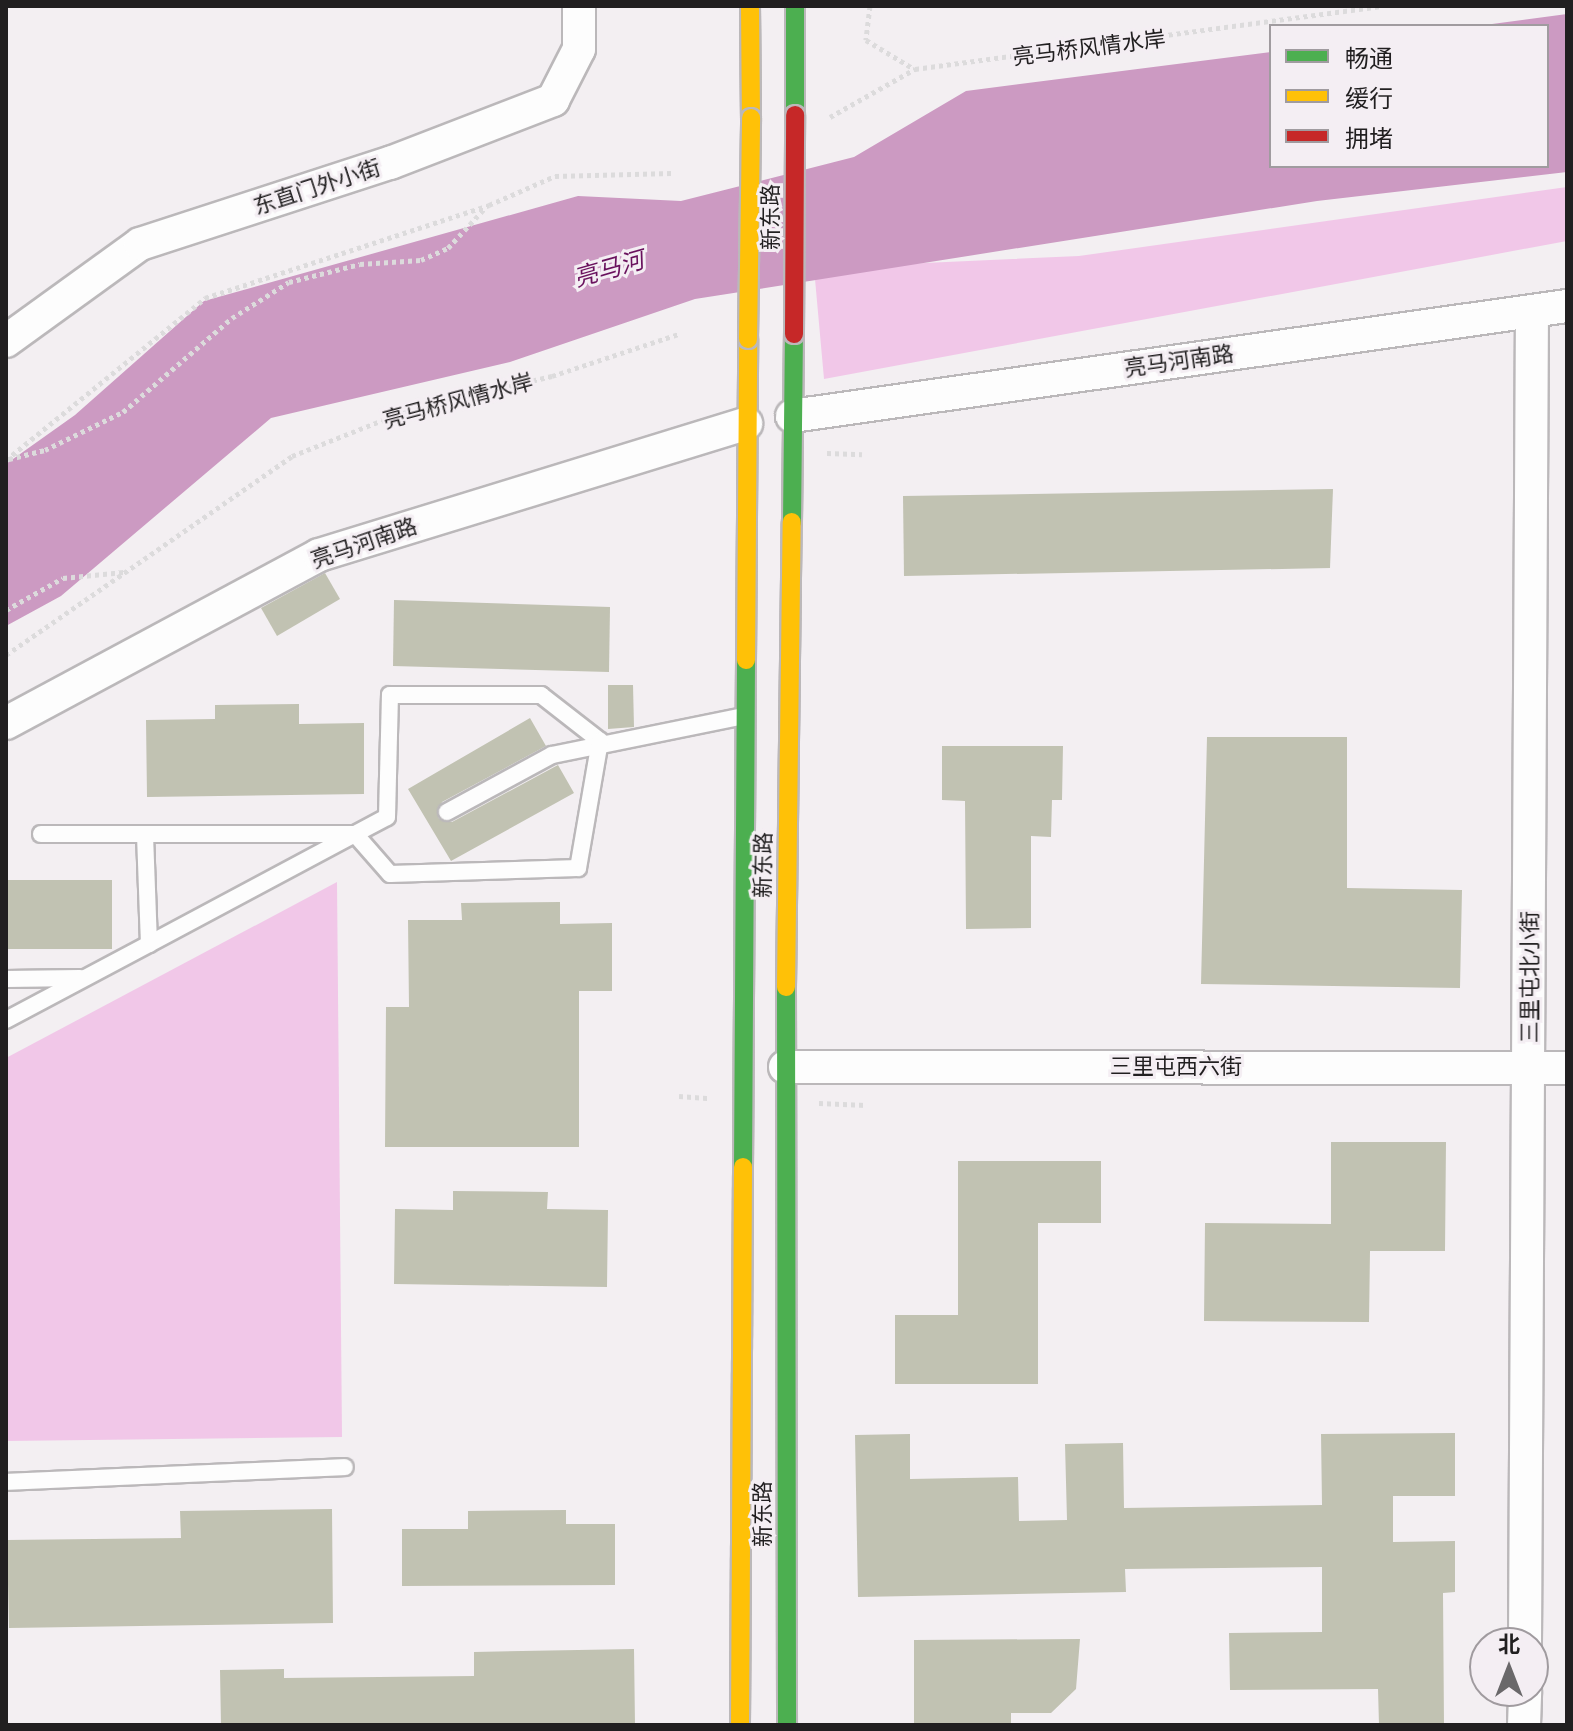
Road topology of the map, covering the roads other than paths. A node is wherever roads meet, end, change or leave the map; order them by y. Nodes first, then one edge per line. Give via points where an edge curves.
1 (579, 6) edge
2 (750, 6) edge
3 (795, 6) edge
4 (1567, 306) edge
5 (1532, 311) junction
6 (6, 341) edge
7 (792, 416) junction
8 (746, 424) junction
9 (745, 715) junction
10 (6, 723) edge
11 (600, 741) junction
12 (447, 812) dead end
13 (41, 834) dead end
14 (355, 834) junction
15 (145, 835) junction
16 (149, 944) junction
17 (84, 978) junction
18 (6, 979) edge
19 (6, 1020) edge
20 (785, 1067) junction
21 (1530, 1068) junction
22 (1567, 1068) edge
23 (345, 1467) dead end
24 (6, 1482) edge
25 (1525, 1627) edge
26 (740, 1725) edge
27 (787, 1725) edge

1 - 6 street, 东直门外小街 via 579,49 553,100 390,163 140,244
2 - 8 main road, 新东路, bridge
3 - 7 main road, 新东路, bridge
4 - 5 street, 亮马河南路
5 - 7 street, 亮马河南路
5 - 21 street, 三里屯北小街
7 - 20 main road, 新东路
8 - 9 main road, 新东路
8 - 10 street, 亮马河南路 via 319,555
9 - 11 lane
9 - 26 main road, 新东路
11 - 12 lane via 552,755
11 - 14 lane via 578,868 390,874
11 - 14 lane via 541,695 390,695 387,817
13 - 15 lane
14 - 15 lane
14 - 16 lane
15 - 16 lane
16 - 17 lane
17 - 18 lane
17 - 19 lane
20 - 21 street, 三里屯西六街
20 - 27 main road, 新东路
21 - 22 street, 三里屯西六街
21 - 25 street, 三里屯北小街
23 - 24 lane

